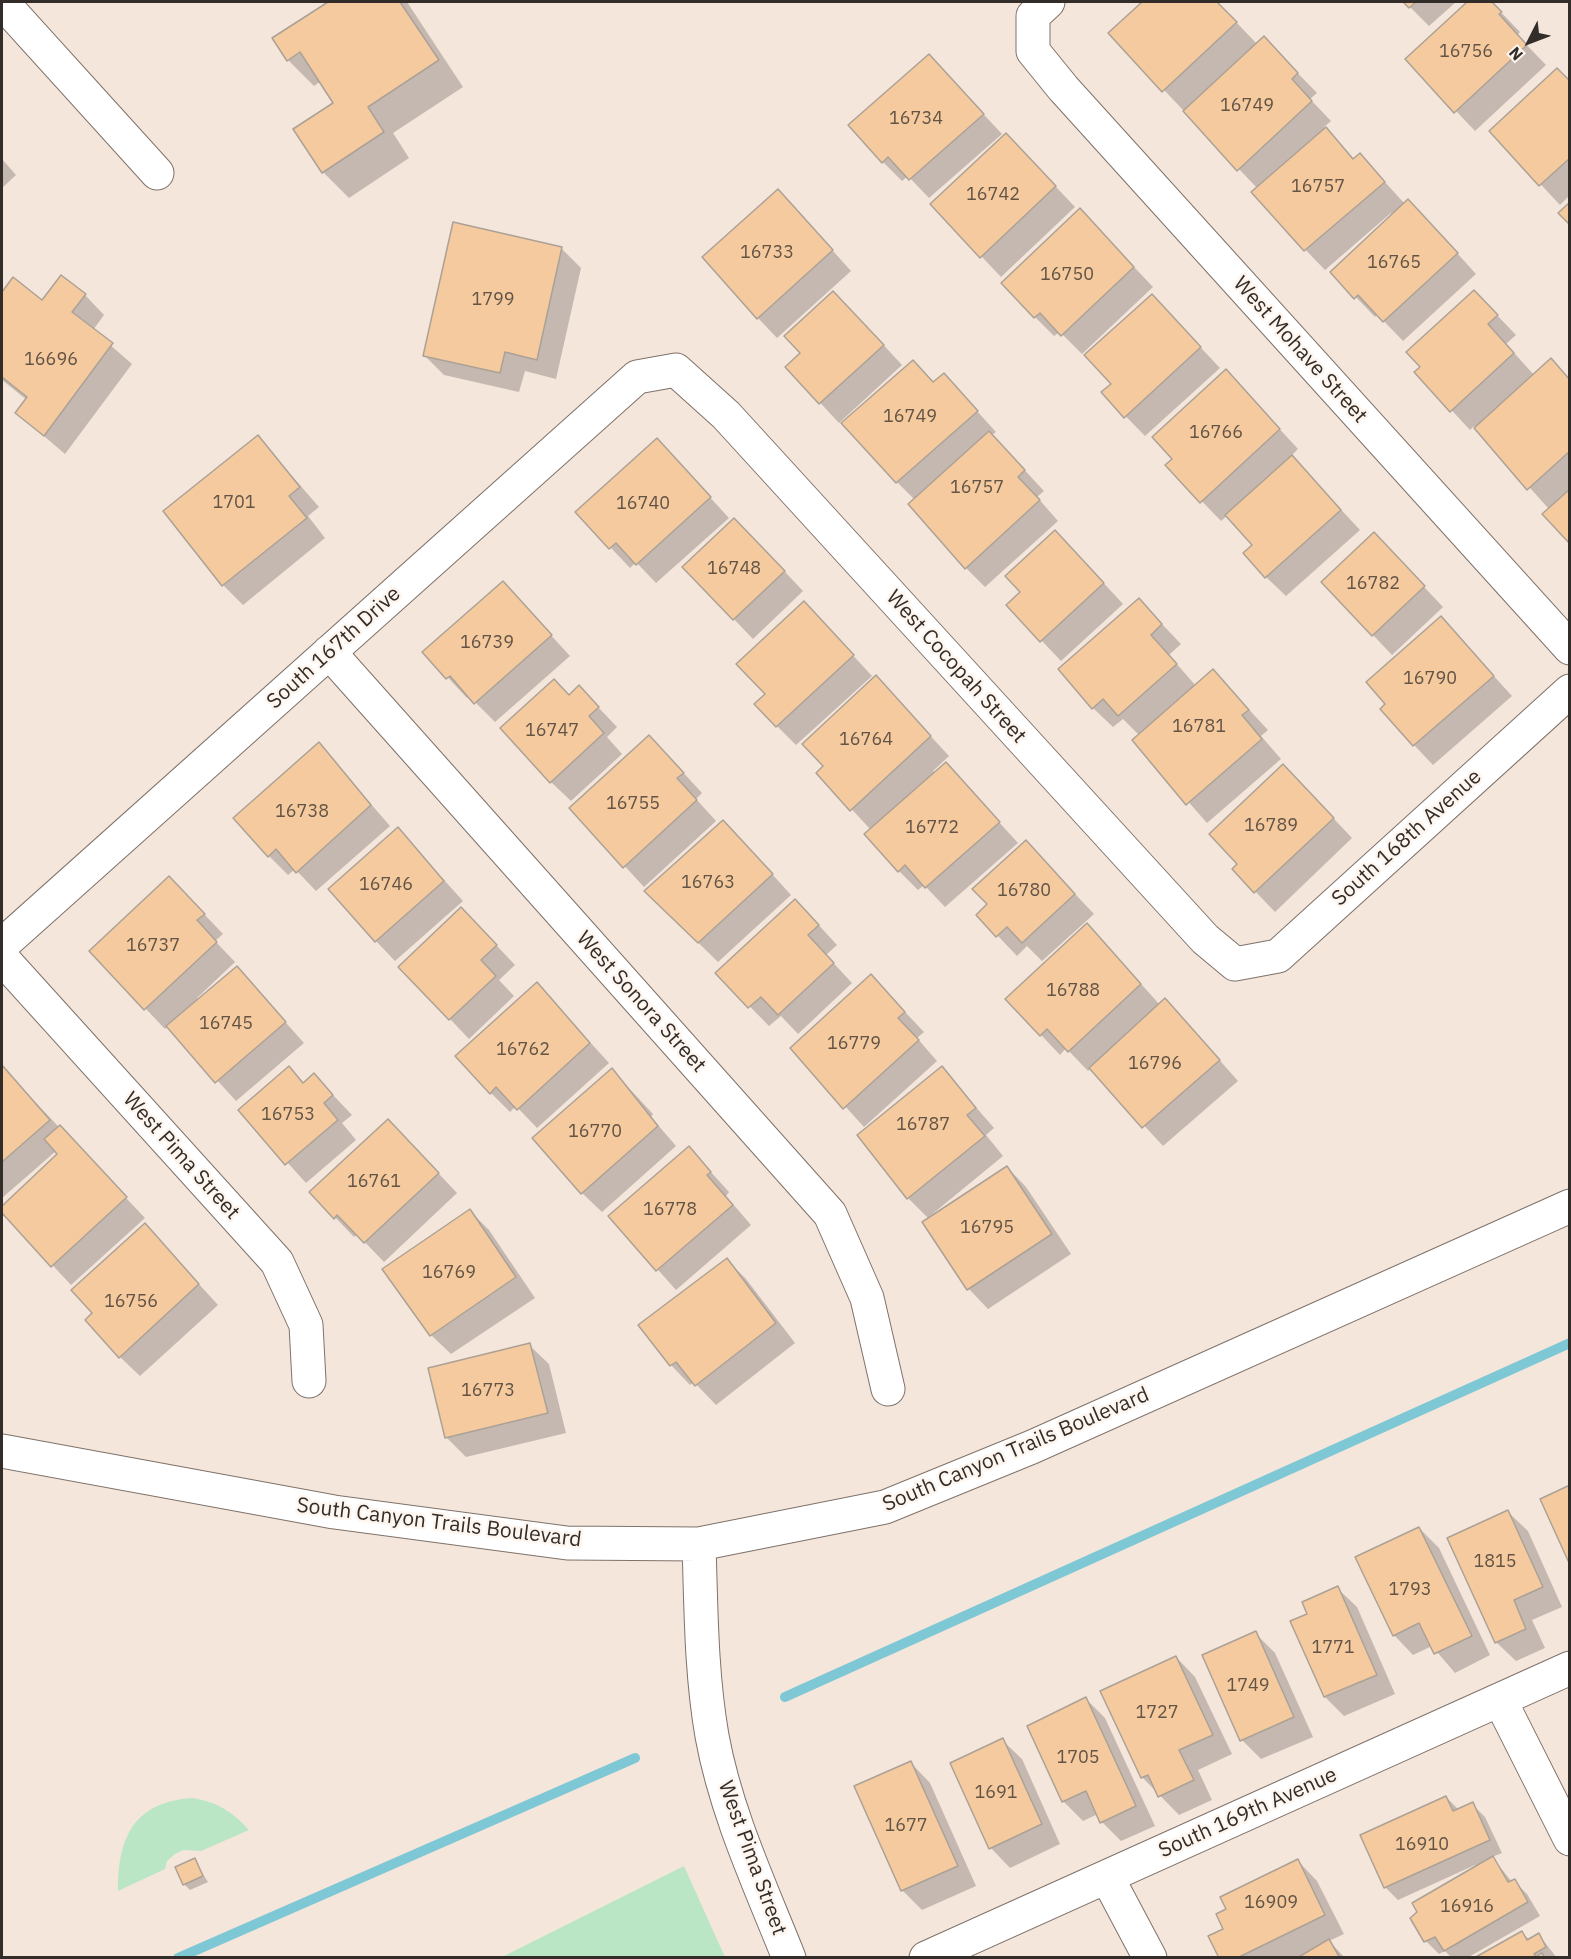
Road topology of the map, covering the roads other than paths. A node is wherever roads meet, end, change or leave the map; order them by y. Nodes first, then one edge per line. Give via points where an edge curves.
1 (2, 2) edge
2 (1048, 2) edge
3 (157, 173) dead end
4 (676, 370) joint
5 (1569, 648) edge
6 (329, 652) junction
7 (1569, 691) edge
8 (2, 945) edge
9 (2, 958) edge
10 (1234, 964) joint
11 (1569, 1206) edge
12 (309, 1381) dead end
13 (888, 1389) dead end
14 (2, 1451) edge
15 (699, 1544) junction
16 (1569, 1668) edge
17 (1500, 1700) junction
18 (1569, 1839) edge
19 (1107, 1877) junction
20 (789, 1958) edge
21 (926, 1958) edge
22 (1150, 1958) edge

1 - 3 street
2 - 5 street, West Mohave Street via 1033,16 1033,51
4 - 6 street, South 167th Drive via 637,377
4 - 10 street, West Cocopah Street via 726,415 1205,939
6 - 8 street, South 167th Drive
6 - 13 street, West Sonora Street via 830,1214 867,1298
7 - 10 street, South 168th Avenue via 1278,956
9 - 12 street, West Pima Street via 277,1262 306,1325
11 - 15 street, South Canyon Trails Boulevard via 1032,1447 885,1507
14 - 15 street, South Canyon Trails Boulevard via 334,1512 567,1543
15 - 20 street, West Pima Street via 712,1737 736,1827
16 - 17 street, South 169th Avenue
17 - 18 street
17 - 19 street, South 169th Avenue
19 - 21 street, South 169th Avenue
19 - 22 street

